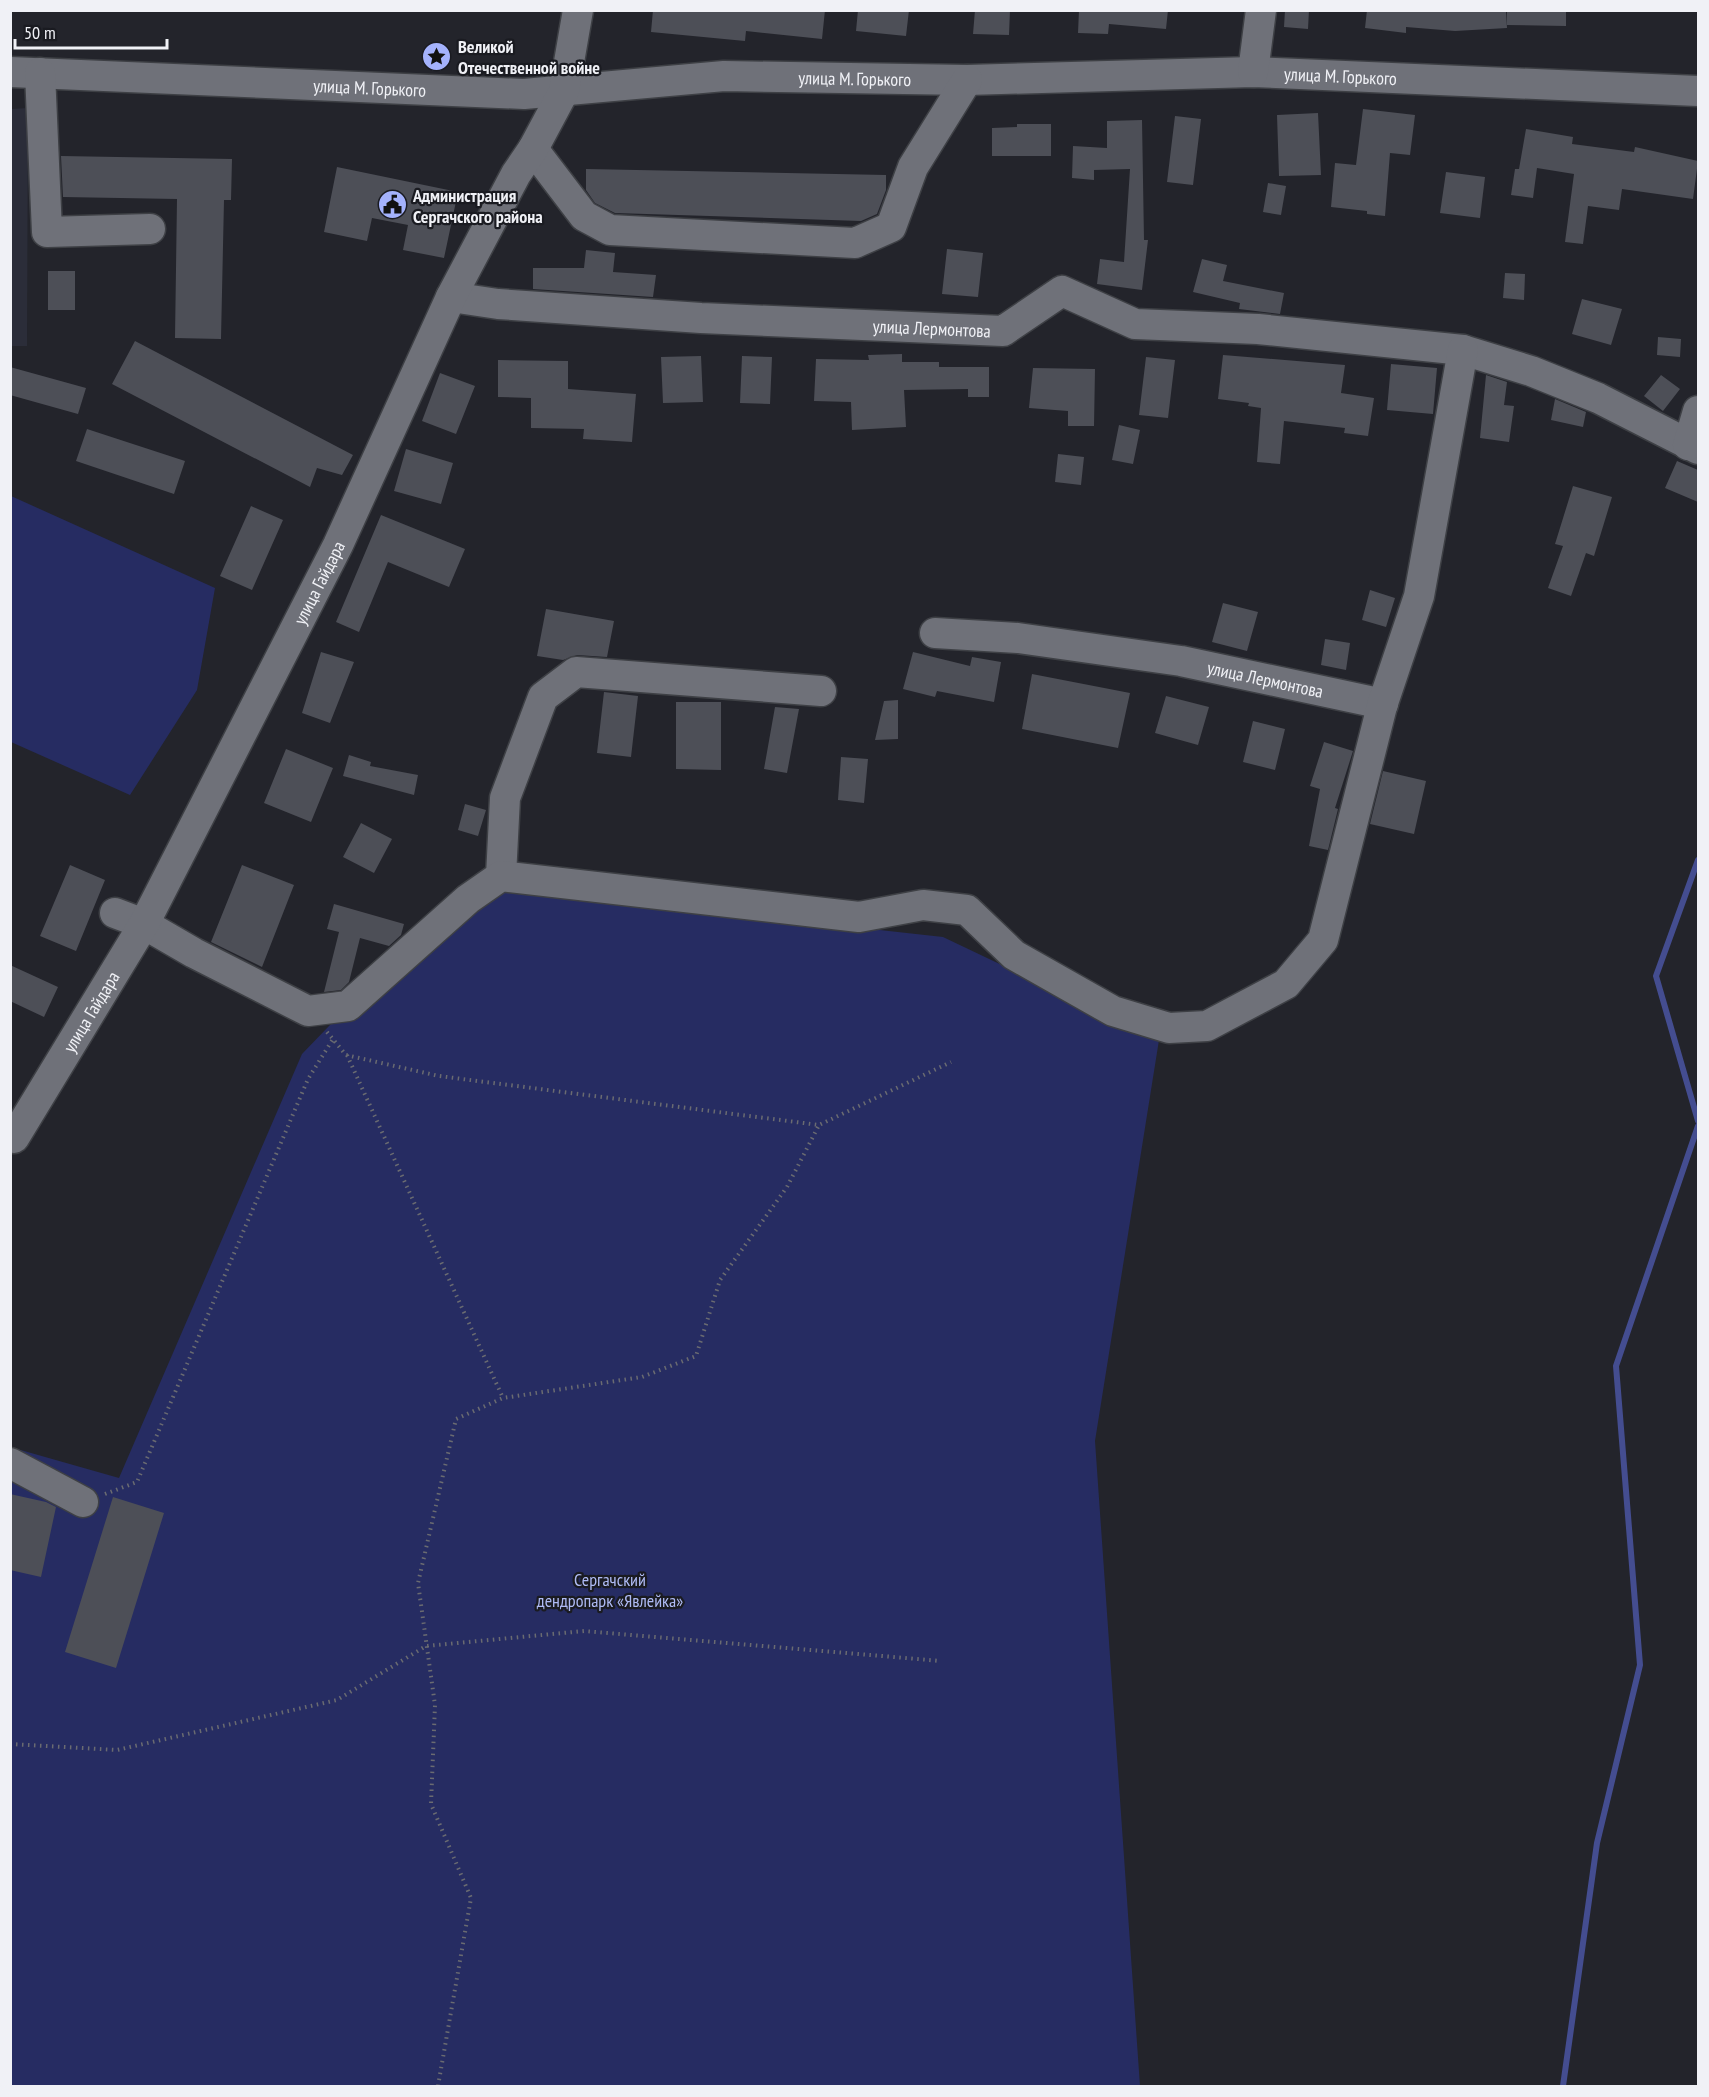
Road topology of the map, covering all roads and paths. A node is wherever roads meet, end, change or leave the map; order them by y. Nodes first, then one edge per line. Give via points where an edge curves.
1 (578, 10) edge
2 (1261, 10) edge
3 (10, 72) edge
4 (1253, 72) junction
5 (40, 73) junction
6 (967, 80) junction
7 (564, 92) junction
8 (1698, 92) edge
9 (533, 149) junction
10 (150, 229) dead end
11 (451, 297) junction
12 (1463, 350) junction
13 (1698, 411) edge
14 (1693, 447) edge
15 (935, 633) dead end
16 (821, 691) dead end
17 (1383, 704) junction
18 (501, 876) junction
19 (116, 913) dead end
20 (144, 924) junction
21 (308, 1011) junction
22 (333, 1039) junction
23 (346, 1054) junction
24 (951, 1062) dead end
25 (819, 1125) junction
26 (12, 1137) edge
27 (503, 1398) junction
28 (10, 1463) edge
29 (83, 1503) joint
30 (426, 1646) junction
31 (941, 1661) dead end
32 (10, 1744) edge
33 (438, 2086) edge

1 - 7 street, улица Гайдара
2 - 4 street
3 - 5 street, улица М. Горького
4 - 6 street, улица М. Горького
4 - 8 street, улица М. Горького
5 - 7 street, улица М. Горького via 524,94
5 - 10 street via 47,232
6 - 7 street, улица М. Горького via 724,76
6 - 9 street via 913,167 891,227 855,243 610,230 584,216
7 - 9 street, улица Гайдара
9 - 11 street, улица Гайдара
11 - 12 street, улица Лермонтова via 498,304 700,318 1003,331 1062,291 1135,324 1258,329
11 - 20 street, улица Гайдара via 338,545
12 - 14 street, улица Лермонтова via 1531,370 1598,398
12 - 17 street via 1419,597
13 - 14 street
15 - 17 street, улица Лермонтова via 1017,638 1181,661
16 - 18 street via 576,672 543,697 505,798
17 - 18 street via 1323,940 1286,984 1207,1026 1169,1028 1113,1011 1014,955 967,910 923,905 858,917
18 - 21 street via 468,899 348,1006
19 - 20 street
20 - 21 street via 194,954
20 - 26 street, улица Гайдара
21 - 22 path
22 - 23 path
22 - 29 path via 308,1079 137,1482
23 - 25 path via 438,1076
23 - 27 path
24 - 25 path
25 - 27 path via 787,1186 720,1280 696,1356 642,1377
27 - 30 path via 456,1419 418,1583
28 - 29 street
30 - 31 path via 584,1631
30 - 32 path via 337,1700 117,1750
30 - 33 path via 435,1705 431,1804 471,1898

